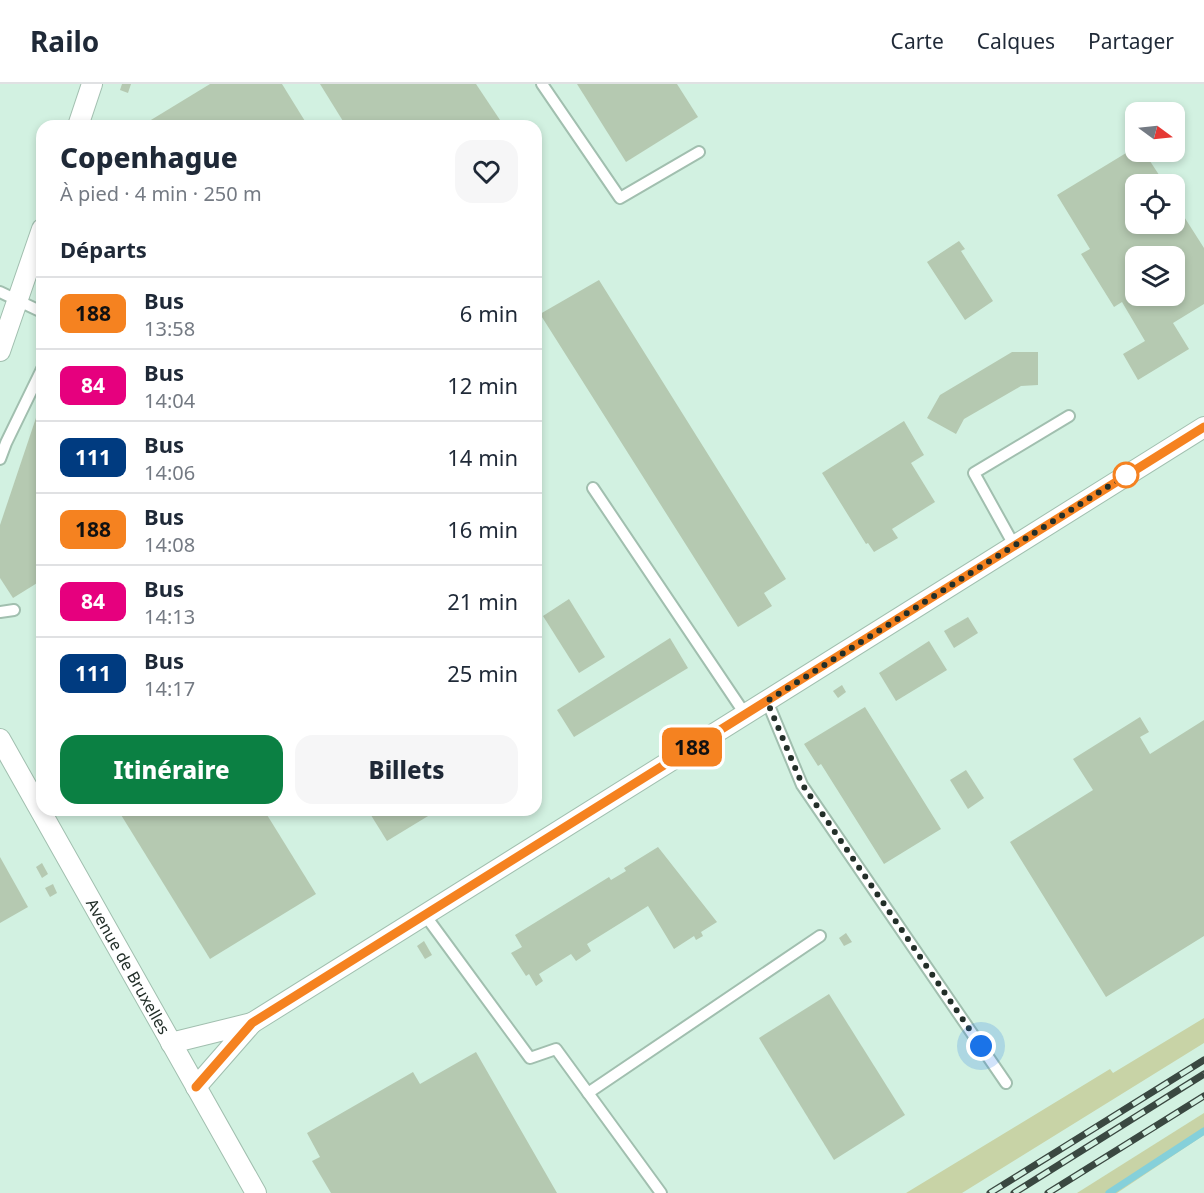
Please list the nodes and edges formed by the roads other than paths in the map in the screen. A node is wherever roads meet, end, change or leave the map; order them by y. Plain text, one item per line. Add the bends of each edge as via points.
1 (92, 84) edge
2 (542, 84) edge
3 (80, 120) edge
4 (699, 152) dead end
5 (36, 241) edge
6 (9, 296) edge
7 (36, 309) edge
8 (0, 351) edge
9 (36, 381) edge
10 (1069, 416) dead end
11 (1204, 427) edge
12 (0, 459) edge
13 (593, 488) dead end
14 (1014, 545) junction
15 (14, 610) dead end
16 (0, 612) edge
17 (767, 701) junction
18 (746, 714) junction
19 (0, 739) edge
20 (36, 803) edge
21 (43, 816) edge
22 (425, 915) junction
23 (820, 936) dead end
24 (252, 1023) junction
25 (171, 1043) junction
26 (1006, 1083) dead end
27 (196, 1087) junction
28 (588, 1093) junction
29 (256, 1193) edge
30 (661, 1193) edge

1 - 3 street
2 - 4 lane via 620,198
5 - 6 street
6 - 7 lane
6 - 8 street
9 - 12 lane
10 - 14 lane via 974,473
11 - 14 street
13 - 18 lane
14 - 17 street
15 - 16 lane
17 - 18 street
17 - 26 lane via 802,784
18 - 22 street
19 - 20 street, Avenue de Bruxelles
21 - 25 street, Avenue de Bruxelles
22 - 24 street
22 - 28 lane via 530,1058 556,1049
23 - 28 lane
24 - 25 street
24 - 27 street
25 - 27 street, Avenue de Bruxelles
27 - 29 street, Avenue de Bruxelles
28 - 30 lane

